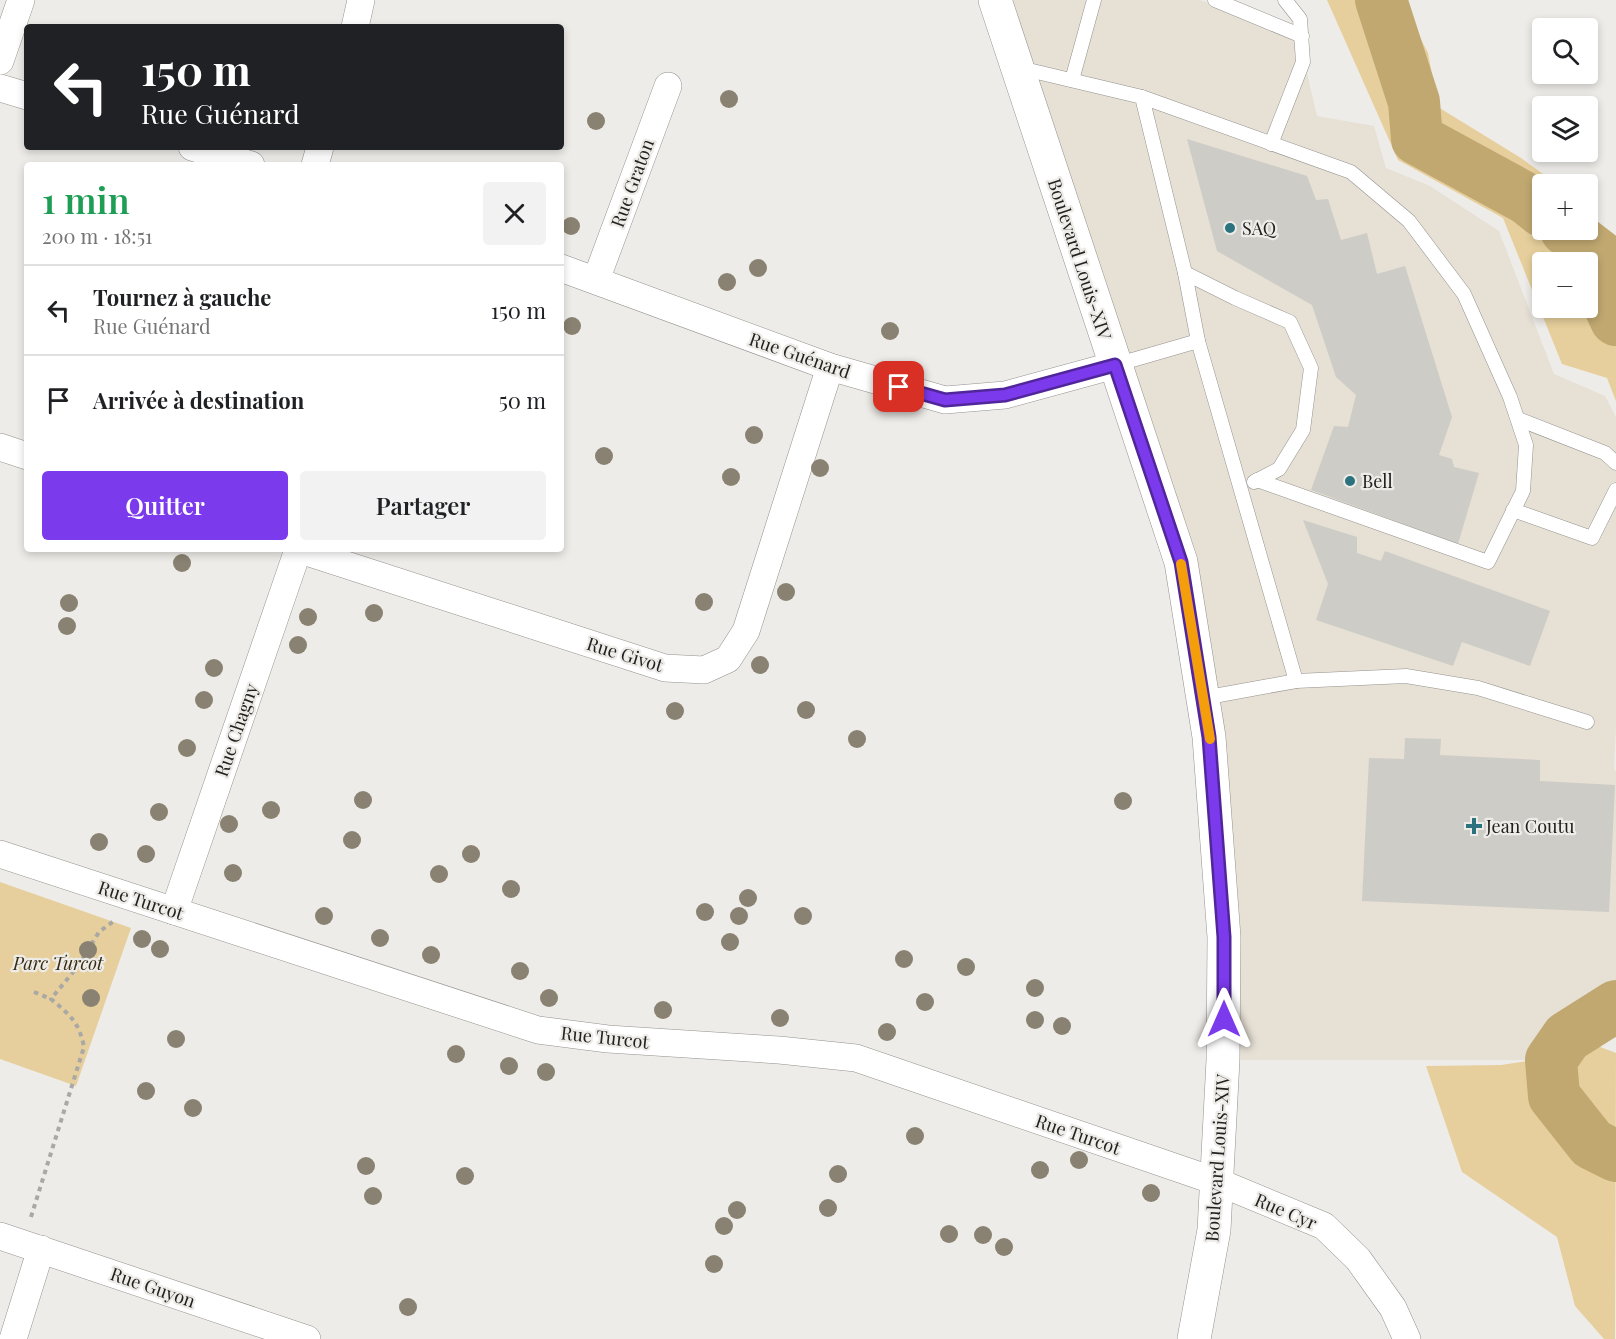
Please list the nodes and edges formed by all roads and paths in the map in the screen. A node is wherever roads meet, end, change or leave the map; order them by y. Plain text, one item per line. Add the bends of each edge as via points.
1 (21, 0) edge
2 (362, 0) edge
3 (995, 0) edge
4 (1094, 0) edge
5 (1215, 0) edge
6 (1285, 0) edge
7 (356, 24) edge
8 (1302, 36) junction
9 (0, 61) edge
10 (1017, 67) junction
11 (1072, 80) junction
12 (668, 86) dead end
13 (0, 88) edge
14 (24, 95) edge
15 (1142, 98) junction
16 (1271, 144) junction
17 (202, 150) edge
18 (241, 162) edge
19 (564, 269) edge
20 (1185, 273) junction
21 (596, 280) junction
22 (1198, 341) junction
23 (1115, 365) junction
24 (830, 367) junction
25 (1518, 419) junction
26 (0, 447) edge
27 (24, 455) edge
28 (1616, 463) edge
29 (1257, 480) junction
30 (1242, 489) junction
31 (1616, 490) edge
32 (1513, 510) junction
33 (296, 552) edge
34 (306, 552) edge
35 (1296, 681) junction
36 (1203, 698) junction
37 (1587, 722) dead end
38 (0, 854) edge
39 (147, 903) junction
40 (174, 911) junction
41 (34, 992) dead end
42 (51, 999) junction
43 (1218, 1182) junction
44 (21, 1243) edge
45 (13, 1339) edge
46 (307, 1339) edge
47 (1194, 1339) edge
48 (1407, 1339) edge

1 - 9 street
2 - 7 street
3 - 10 main road, Boulevard Louis-XIV
4 - 11 lane
5 - 8 lane
6 - 8 lane via 1300,20
8 - 16 lane via 1303,62
10 - 11 lane
10 - 23 main road, Boulevard Louis-XIV
11 - 15 lane
12 - 21 street, Rue Graton
13 - 14 street
15 - 16 lane
15 - 20 lane
16 - 25 lane via 1351,172 1409,221 1464,294
17 - 18 street
19 - 21 street, Rue Guénard
20 - 22 lane
20 - 29 lane via 1290,322 1311,368 1303,429 1279,469
21 - 24 street, Rue Guénard
22 - 23 lane
22 - 30 lane
23 - 24 street, Rue Guénard via 1005,395 945,400
23 - 36 main road, Boulevard Louis-XIV via 1181,562
24 - 34 street, Rue Givot via 746,631 728,659 704,670 665,668
25 - 28 lane via 1605,453
25 - 32 lane via 1526,445 1523,491
26 - 27 street
29 - 30 lane
29 - 32 lane via 1488,562
30 - 35 lane
31 - 32 lane via 1592,538
33 - 40 street, Rue Chagny
35 - 36 lane
35 - 37 lane via 1406,676 1478,688
36 - 43 main road, Boulevard Louis-XIV via 1224,937
38 - 39 street, Rue Turcot
39 - 40 street, Rue Turcot
39 - 42 path via 99,932
40 - 43 street, Rue Turcot via 538,1030 856,1058
41 - 42 path
42 - 44 path via 71,1016 81,1031 84,1047
43 - 47 main road, Boulevard Louis-XIV via 1214,1230
43 - 48 street, Rue Cyr via 1324,1226 1358,1258 1393,1308
44 - 45 street
44 - 46 street, Rue Guyon

